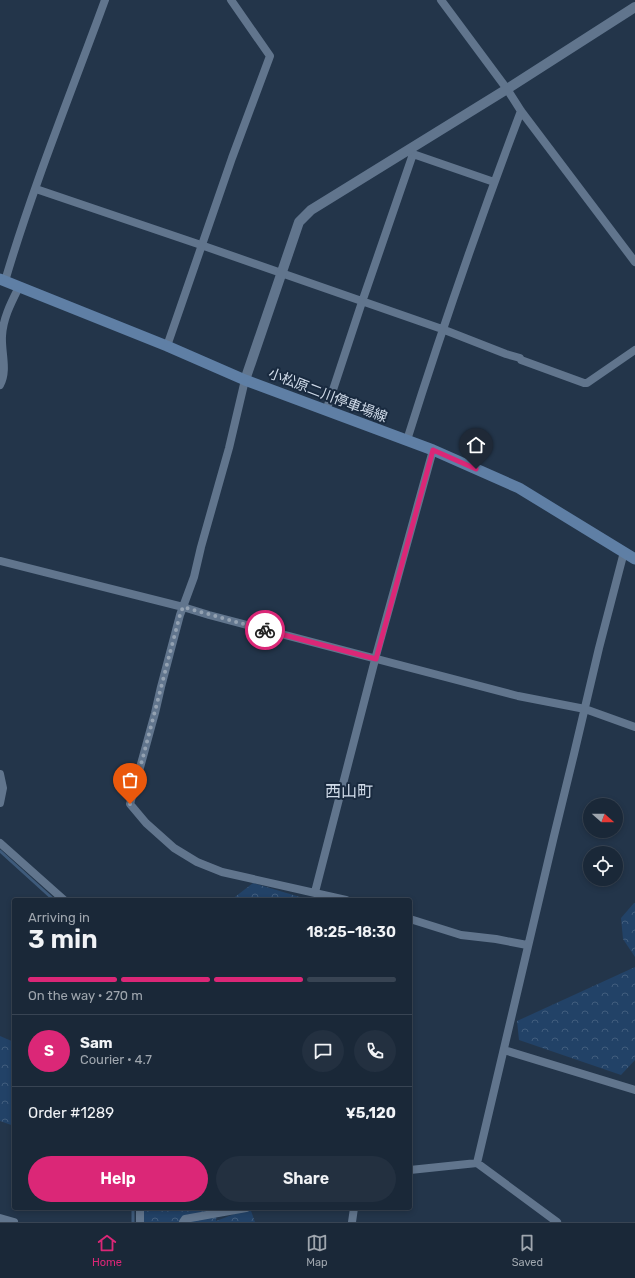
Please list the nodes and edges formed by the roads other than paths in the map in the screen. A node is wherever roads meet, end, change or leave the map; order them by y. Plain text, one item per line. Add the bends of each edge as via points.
1 (105, 0) edge
2 (231, 0) edge
3 (441, 0) edge
4 (635, 7) edge
5 (507, 89) junction
6 (521, 111) junction
7 (409, 153) junction
8 (494, 182) junction
9 (36, 190) junction
10 (201, 245) junction
11 (635, 262) edge
12 (281, 273) junction
13 (2, 280) edge
14 (19, 287) junction
15 (362, 302) junction
16 (442, 329) junction
17 (167, 346) junction
18 (635, 350) edge
19 (245, 380) junction
20 (0, 385) edge
21 (326, 411) junction
22 (406, 440) junction
23 (433, 450) junction
24 (624, 552) junction
25 (635, 558) edge
26 (0, 561) edge
27 (183, 607) junction
28 (376, 659) junction
29 (584, 709) junction
30 (635, 727) edge
31 (0, 774) edge
32 (0, 803) edge
33 (0, 843) edge
34 (315, 892) junction
35 (62, 898) edge
36 (338, 898) edge
37 (412, 920) edge
38 (528, 945) junction
39 (504, 1050) junction
40 (635, 1090) edge
41 (477, 1164) junction
42 (412, 1170) edge
43 (140, 1210) edge
44 (235, 1210) edge
45 (354, 1210) edge
46 (0, 1218) edge
47 (14, 1222) edge
48 (140, 1222) edge
49 (183, 1222) edge
50 (352, 1222) edge
51 (557, 1222) edge

1 - 9 street
2 - 10 street via 270,56
3 - 5 street
4 - 5 street
5 - 6 street
5 - 7 street
6 - 8 street
6 - 11 street
7 - 8 street
7 - 12 street via 311,210 299,222
7 - 15 street
8 - 16 street
9 - 10 street
9 - 13 street
10 - 12 street
10 - 17 street
12 - 15 street
12 - 19 street
13 - 14 main road, 小松原二川停車場線
14 - 17 main road, 小松原二川停車場線
14 - 20 street via 6,311 2,336 4,373
15 - 16 street
15 - 21 street
16 - 18 street via 584,383
16 - 22 street
17 - 19 main road, 小松原二川停車場線
19 - 21 main road, 小松原二川停車場線
19 - 27 street via 194,577
21 - 22 main road, 小松原二川停車場線
22 - 23 main road, 小松原二川停車場線
23 - 24 main road, 小松原二川停車場線 via 519,488
23 - 28 street
24 - 25 main road, 小松原二川停車場線
24 - 29 street
26 - 27 street
27 - 28 street
27 - 34 street via 130,804 146,823 174,848 197,862 222,872
28 - 29 street via 518,696
28 - 34 street
29 - 30 street
29 - 38 street
31 - 32 street via 3,788
33 - 35 street
34 - 36 street
37 - 38 street via 461,935
38 - 39 street
39 - 40 street
39 - 41 street
41 - 42 street
41 - 51 street
43 - 48 street
44 - 49 street via 184,1219
45 - 50 street
46 - 47 street

